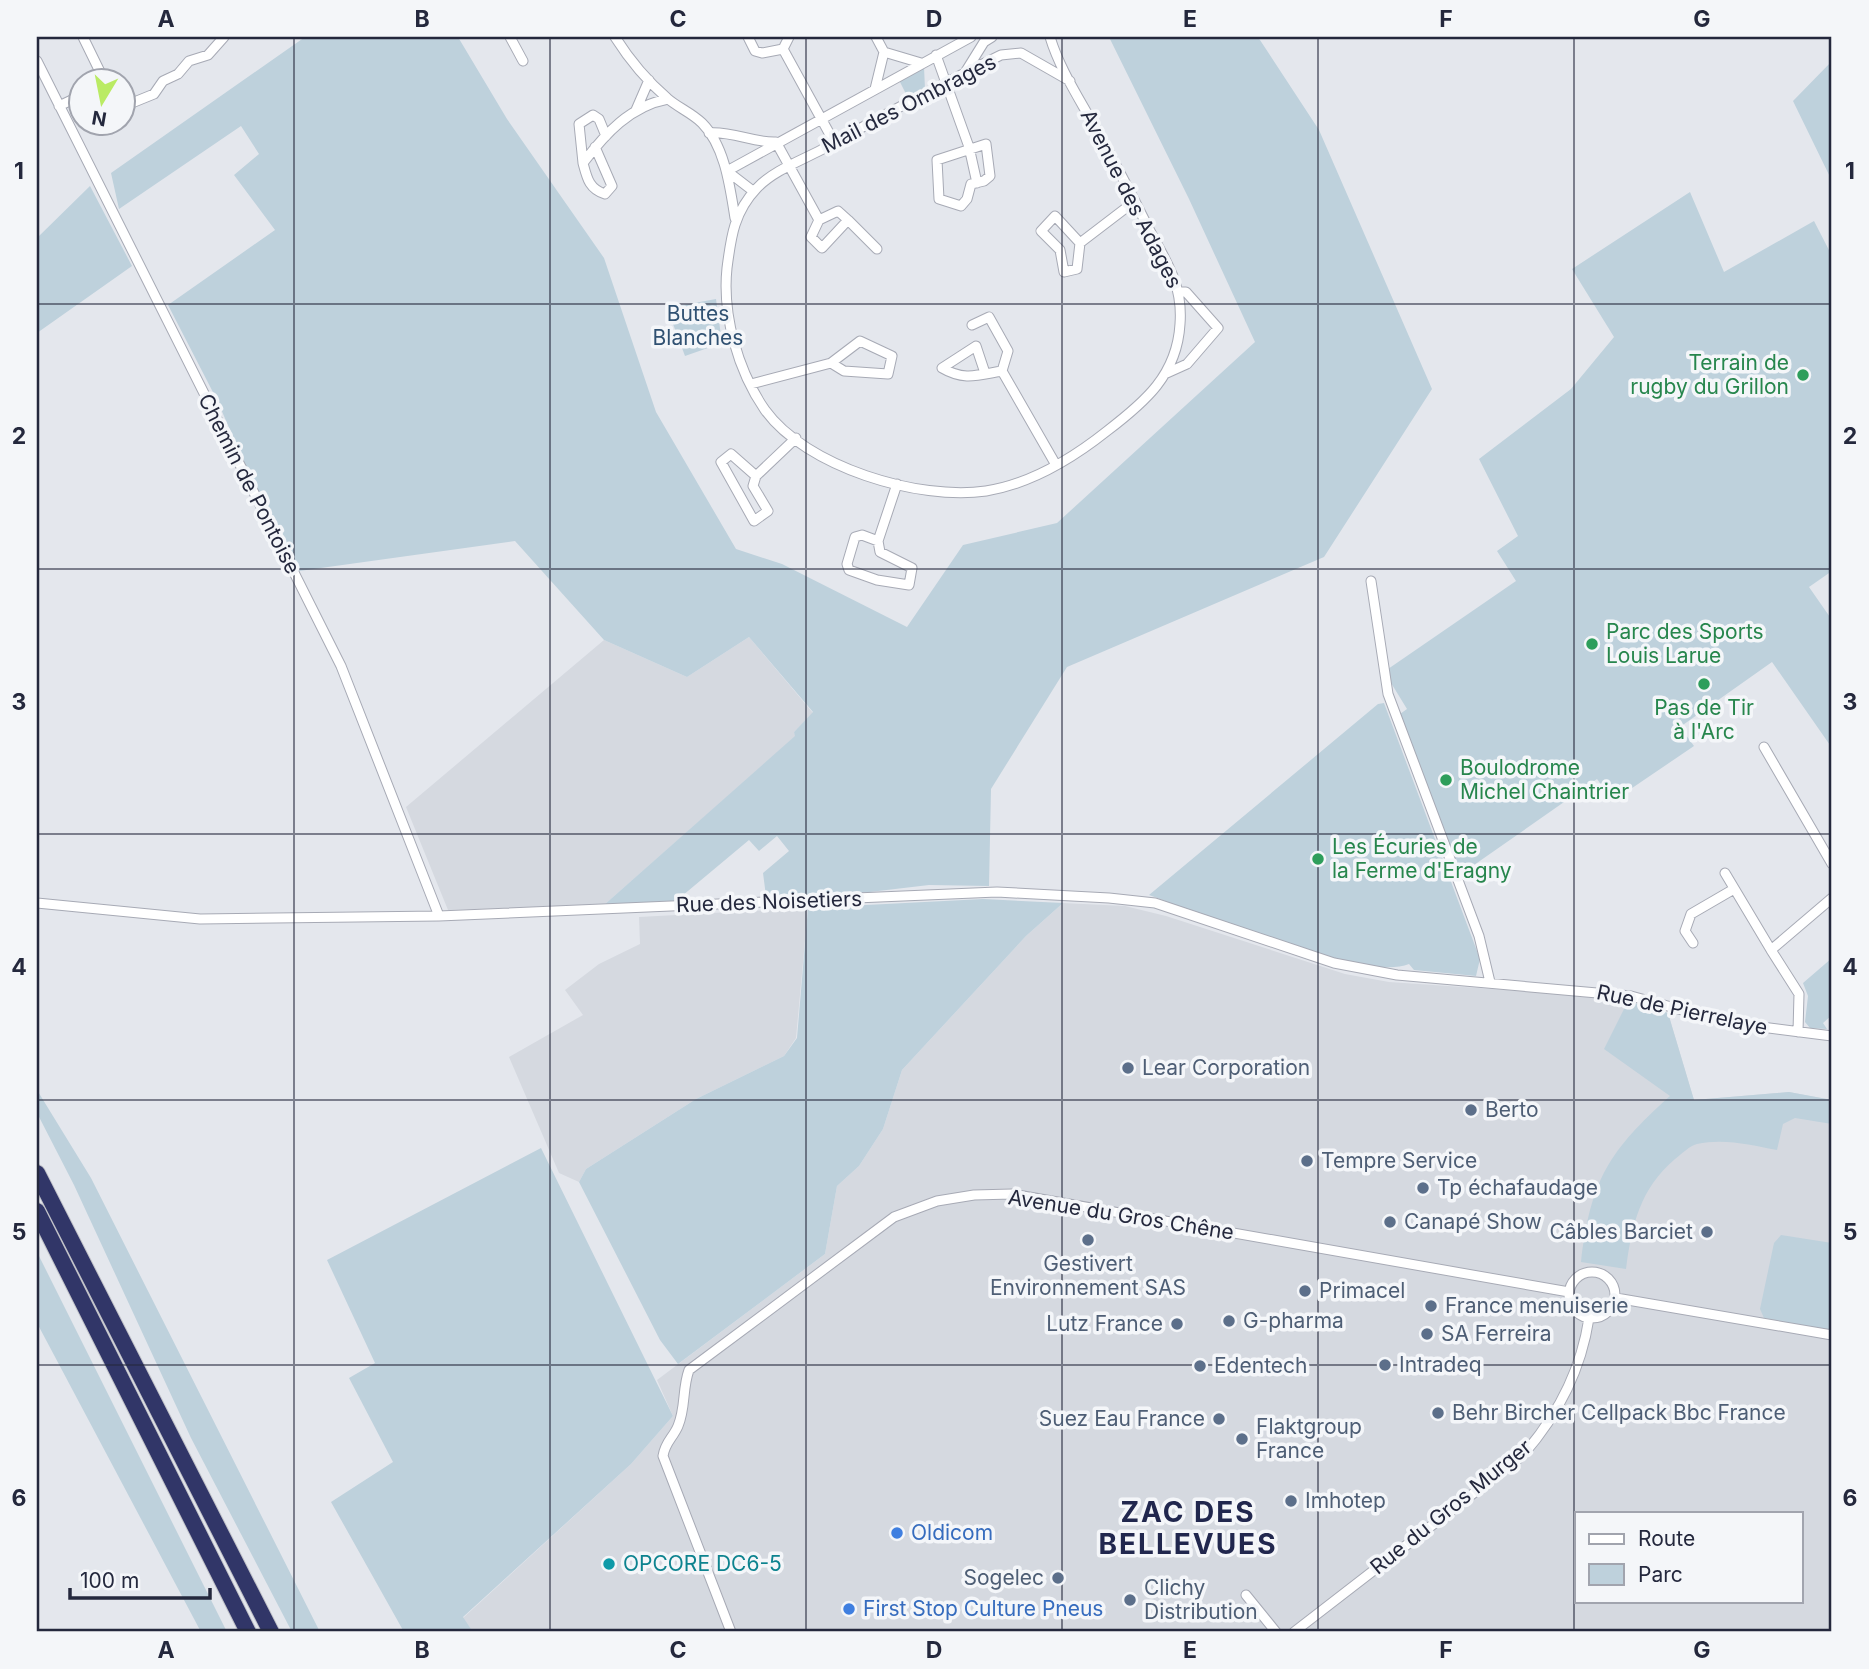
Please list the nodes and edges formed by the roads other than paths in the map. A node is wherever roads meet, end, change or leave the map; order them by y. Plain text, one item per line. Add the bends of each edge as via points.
1 (83, 37) edge
2 (510, 37) edge
3 (615, 37) edge
4 (748, 37) edge
5 (789, 37) edge
6 (876, 37) edge
7 (971, 37) edge
8 (992, 37) edge
9 (1050, 37) edge
10 (219, 38) edge
11 (783, 49) junction
12 (884, 52) junction
13 (936, 55) junction
14 (37, 61) edge
15 (523, 61) dead end
16 (921, 64) junction
17 (97, 66) edge
18 (965, 73) junction
19 (649, 80) junction
20 (1070, 81) junction
21 (947, 83) junction
22 (874, 89) junction
23 (668, 99) junction
24 (136, 101) edge
25 (66, 103) edge
26 (59, 106) junction
27 (636, 110) junction
28 (820, 117) junction
29 (709, 133) junction
30 (606, 136) junction
31 (776, 142) junction
32 (834, 142) junction
33 (595, 147) junction
34 (970, 147) junction
35 (583, 163) junction
36 (789, 166) junction
37 (727, 171) junction
38 (977, 183) junction
39 (753, 191) junction
40 (1135, 201) junction
41 (735, 218) junction
42 (819, 220) junction
43 (848, 220) junction
44 (1080, 243) junction
45 (877, 249) dead end
46 (1180, 292) junction
47 (972, 325) dead end
48 (831, 363) junction
49 (1002, 371) junction
50 (985, 373) junction
51 (1167, 373) junction
52 (751, 384) junction
53 (796, 438) junction
54 (1056, 465) junction
55 (756, 476) junction
56 (897, 484) junction
57 (878, 541) junction
58 (1371, 582) dead end
59 (1763, 747) dead end
60 (1832, 864) edge
61 (1725, 873) dead end
62 (1734, 888) junction
63 (1832, 898) edge
64 (37, 903) edge
65 (439, 916) junction
66 (1693, 943) dead end
67 (1772, 950) junction
68 (1490, 982) junction
69 (1798, 1032) junction
70 (1832, 1036) edge
71 (37, 1173) edge
72 (37, 1211) edge
73 (1569, 1292) junction
74 (1616, 1298) junction
75 (1589, 1318) junction
76 (1832, 1335) edge
77 (1245, 1595) dead end
78 (248, 1632) edge
79 (271, 1632) edge
80 (731, 1632) edge
81 (1276, 1632) edge
82 (1294, 1632) edge

1 - 17 street
2 - 15 street
3 - 19 street
4 - 11 street via 755,51
5 - 11 street
6 - 12 street
7 - 13 street, Mail des Ombrages
8 - 18 street via 984,41
9 - 20 street, Avenue des Adages
10 - 24 street via 208,55 189,61 154,93
11 - 28 street
12 - 16 street
12 - 22 street
13 - 16 street, Mail des Ombrages
13 - 21 street
14 - 26 street, Chemin de Pontoise
16 - 22 street, Mail des Ombrages
18 - 20 street, Mail des Ombrages via 1001,55 1021,53
18 - 21 street, Mail des Ombrages
19 - 23 street
19 - 27 street
20 - 40 street, Avenue des Adages
21 - 32 street, Mail des Ombrages
21 - 34 street
22 - 28 street, Mail des Ombrages
23 - 27 street
23 - 29 street via 702,122
25 - 26 street
26 - 65 street, Chemin de Pontoise via 341,666
27 - 30 street
28 - 31 street, Mail des Ombrages
28 - 32 street
29 - 31 street
29 - 37 street
30 - 33 street
30 - 35 street via 593,115 579,124
31 - 36 street
31 - 37 street, Mail des Ombrages
32 - 36 street, Mail des Ombrages
33 - 35 street
33 - 35 street via 612,186 605,194 587,181
34 - 38 street
34 - 38 street via 986,144 990,176
34 - 38 street via 937,160 939,200 961,206 971,184
36 - 39 street, Mail des Ombrages
36 - 42 street
37 - 39 street
37 - 41 street
39 - 41 street, Mail des Ombrages
40 - 44 street
40 - 46 street, Avenue des Adages
41 - 52 street, Avenue des Adages via 726,301
42 - 43 street via 838,211
42 - 43 street via 811,237 821,248
43 - 45 street
44 - 44 street via 1077,269 1064,272 1060,250 1041,231 1055,216
46 - 51 street, Avenue des Adages via 1180,325
46 - 51 street via 1186,292 1218,328 1188,364
47 - 49 street via 989,317 1008,351
48 - 48 street via 860,341 892,356 888,374 844,371
48 - 52 street
49 - 50 street
49 - 54 street
50 - 50 street via 959,377 942,368 976,346
51 - 54 street, Avenue des Adages via 1136,408
52 - 53 street, Avenue des Adages via 766,411
53 - 55 street
53 - 56 street, Avenue des Adages via 848,469
54 - 56 street, Avenue des Adages via 988,491 924,491
55 - 55 street via 731,454 721,462 754,521 768,511 753,486
56 - 57 street
57 - 57 street via 880,552 912,568 909,585 849,570 855,537
58 - 68 street via 1388,694 1479,936
59 - 60 street
61 - 62 street
62 - 66 street via 1692,914 1685,931
62 - 67 street
63 - 67 street
64 - 65 street, Rue des Noisetiers via 200,919
65 - 68 street, Rue des Noisetiers via 997,892 1109,898 1155,903 1334,963 1397,975
67 - 69 street via 1799,994
68 - 69 street, Rue de Pierrelaye via 1631,996 1730,1023
69 - 70 street, Rue de Pierrelaye
71 - 79 highway
72 - 78 highway
73 - 74 street via 1582,1275 1598,1273 1611,1282
73 - 75 street via 1574,1309
73 - 80 street, Avenue du Gros Chêne via 1012,1194 937,1200 894,1217 689,1370 682,1388 684,1407 663,1456
74 - 75 street via 1605,1315
74 - 76 street
75 - 82 street, Rue du Gros Murger via 1571,1383 1543,1432 1522,1455
77 - 81 street

